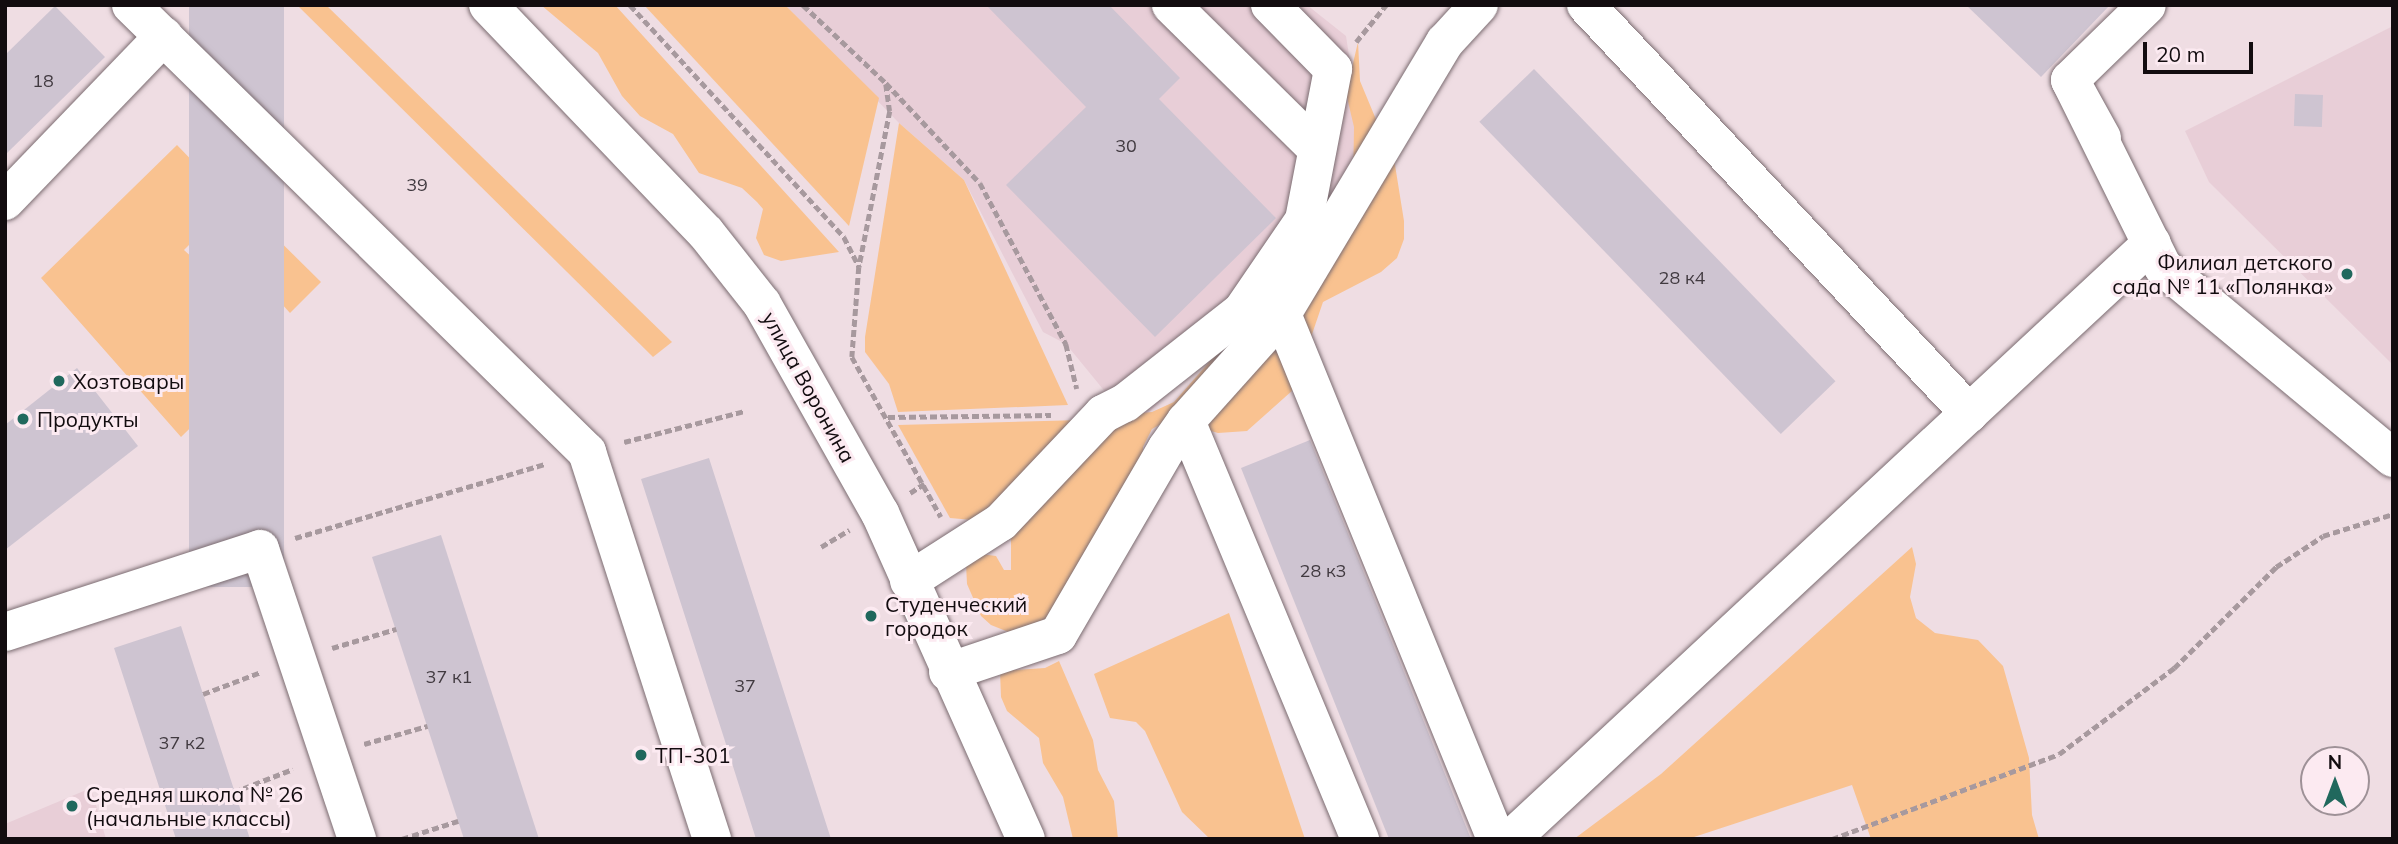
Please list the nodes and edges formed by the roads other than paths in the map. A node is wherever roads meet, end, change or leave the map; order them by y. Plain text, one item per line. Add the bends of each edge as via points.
1 (131, 5) edge
2 (488, 5) edge
3 (1171, 5) edge
4 (1270, 5) edge
5 (1479, 5) edge
6 (1586, 5) edge
7 (2147, 5) edge
8 (164, 36) junction
9 (1317, 149) junction
10 (5, 201) edge
11 (2152, 243) junction
12 (1282, 313) junction
13 (1969, 413) junction
14 (1186, 421) junction
15 (2393, 457) edge
16 (909, 581) junction
17 (7, 629) edge
18 (948, 672) junction
19 (358, 839) edge
20 (712, 839) edge
21 (1026, 839) edge
22 (1360, 839) edge
23 (1496, 839) edge
24 (1511, 839) edge

1 - 8 street
2 - 16 street, улица Воронина via 706,233 762,304 880,513
3 - 9 street
4 - 9 street via 1333,69
5 - 12 street via 1444,42
6 - 13 street
7 - 11 street via 2070,80
8 - 10 street
8 - 20 street via 587,452
9 - 16 street via 1304,219 1242,311 1125,403 1103,414 1000,522
11 - 13 street
11 - 15 street via 2163,267
12 - 14 street
12 - 23 street
13 - 24 street
14 - 18 street via 1058,635
14 - 22 street
16 - 18 street, улица Воронина
17 - 19 street via 260,548
18 - 21 street, улица Воронина

